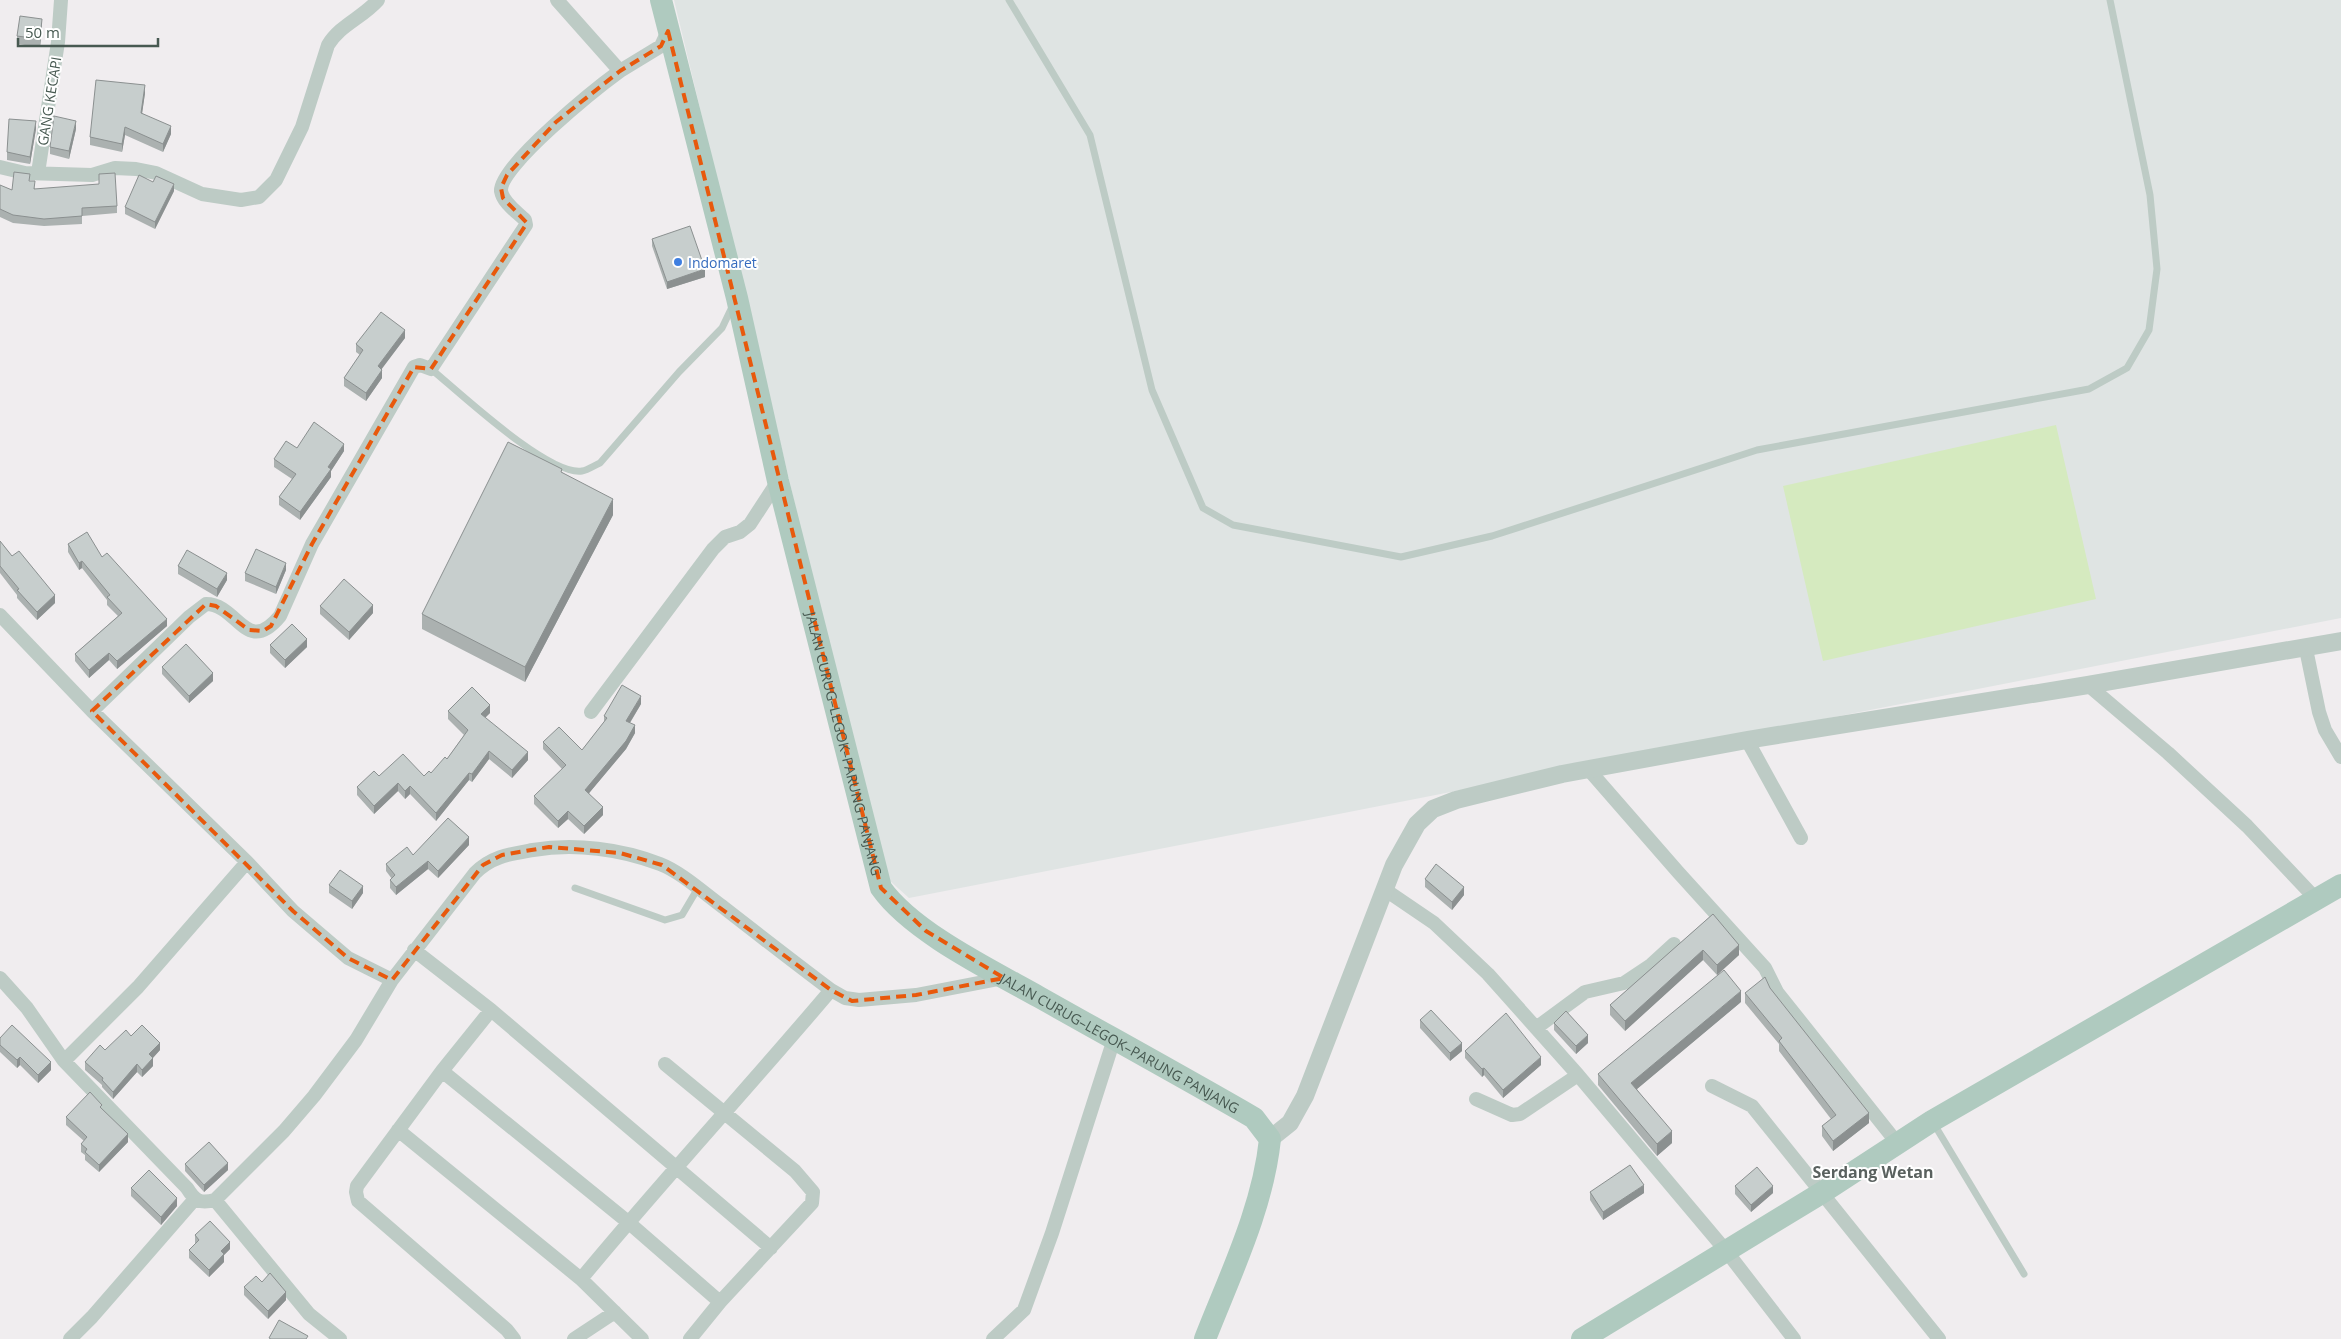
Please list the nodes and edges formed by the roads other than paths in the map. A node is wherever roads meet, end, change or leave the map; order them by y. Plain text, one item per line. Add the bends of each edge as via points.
1 (61, 0) edge
2 (378, 0) edge
3 (557, 0) edge
4 (661, 0) edge
5 (1009, 0) edge
6 (2110, 0) edge
7 (668, 32) junction
8 (620, 71) junction
9 (0, 167) edge
10 (38, 172) junction
11 (737, 298) junction
12 (431, 369) junction
13 (778, 481) junction
14 (0, 615) edge
15 (2341, 641) edge
16 (2306, 648) junction
17 (2088, 685) junction
18 (92, 711) junction
19 (591, 712) dead end
20 (1747, 740) junction
21 (2341, 757) edge
22 (1590, 770) junction
23 (1801, 838) dead end
24 (247, 862) junction
25 (2341, 885) edge
26 (575, 888) dead end
27 (698, 888) junction
28 (1384, 889) junction
29 (2316, 899) junction
30 (1674, 944) dead end
31 (414, 950) junction
32 (0, 978) edge
33 (1004, 978) junction
34 (392, 980) junction
35 (832, 990) junction
36 (491, 1010) junction
37 (1536, 1028) junction
38 (1114, 1039) junction
39 (64, 1061) junction
40 (665, 1064) dead end
41 (442, 1071) junction
42 (1578, 1075) junction
43 (1712, 1086) dead end
44 (1476, 1099) dead end
45 (725, 1112) junction
46 (1932, 1121) junction
47 (398, 1130) junction
48 (1270, 1139) junction
49 (1898, 1144) junction
50 (677, 1169) junction
51 (1823, 1192) junction
52 (194, 1200) junction
53 (215, 1200) junction
54 (628, 1222) junction
55 (771, 1248) junction
56 (1727, 1252) junction
57 (2024, 1274) dead end
58 (581, 1279) junction
59 (720, 1302) junction
60 (615, 1312) junction
61 (70, 1339) edge
62 (340, 1339) edge
63 (514, 1339) edge
64 (574, 1339) edge
65 (642, 1339) edge
66 (690, 1339) edge
67 (993, 1339) edge
68 (1205, 1339) edge
69 (1582, 1339) edge
70 (1794, 1339) edge
71 (1940, 1339) edge

1 - 10 street, GANG KECAPI via 58,42
2 - 10 street via 341,28 328,45 302,128 276,180 260,197 241,200 202,194 156,173 136,169 115,168 92,175
3 - 8 street
4 - 7 main road, JALAN CURUG–LEGOK–PARUNG PANJANG
5 - 6 lane via 1090,135 1152,390 1203,508 1233,525 1401,557 1492,536 1757,450 2090,389 2127,368 2148,330 2157,269 2150,195
7 - 8 street via 661,46
7 - 11 main road, JALAN CURUG–LEGOK–PARUNG PANJANG
8 - 12 street via 556,122 507,175 501,188 503,198 526,225
9 - 10 street via 25,173
11 - 12 lane via 722,328 600,463 582,471 544,460
11 - 13 main road, JALAN CURUG–LEGOK–PARUNG PANJANG
12 - 18 street via 420,365 414,367 312,544 280,616 272,626 263,631 249,630 216,606 206,604 198,608
13 - 19 street via 750,524 725,537 707,555
13 - 33 main road, JALAN CURUG–LEGOK–PARUNG PANJANG via 881,888 916,924
14 - 18 street
15 - 16 street
16 - 17 street
16 - 21 street via 2319,712 2325,730
17 - 20 street
17 - 29 street via 2168,752 2247,826
18 - 24 street
20 - 22 street
20 - 23 street
22 - 28 street via 1433,808 1405,842
22 - 49 street via 1765,968 1777,992
24 - 34 street via 293,911 348,958
24 - 39 street via 138,987
25 - 29 main road
26 - 27 lane via 665,920 682,915
27 - 31 street via 662,865 620,852 549,848 502,855 475,873
27 - 35 street
28 - 37 street via 1434,923 1488,974
28 - 48 street via 1305,1096 1290,1123
29 - 46 main road
30 - 37 street via 1624,983 1585,992
31 - 34 street
31 - 36 street
32 - 39 street via 27,1008
33 - 35 street via 916,995 859,1000 845,998
33 - 38 main road, JALAN CURUG–LEGOK–PARUNG PANJANG
34 - 53 street via 356,1040 314,1096
35 - 45 street
36 - 41 street
36 - 50 street
37 - 42 street
38 - 48 main road, JALAN CURUG–LEGOK–PARUNG PANJANG via 1254,1118
38 - 67 street via 1024,1310
39 - 52 street via 187,1188
40 - 45 street
41 - 47 street
41 - 54 street
42 - 44 street via 1520,1114 1512,1115
42 - 56 street
43 - 51 street via 1752,1106
45 - 50 street
45 - 55 street via 795,1172 813,1192 812,1203
46 - 49 main road
46 - 57 lane
47 - 58 street
47 - 63 street via 357,1186 358,1202
48 - 68 main road via 1249,1225
49 - 51 main road
50 - 54 street
50 - 55 street
51 - 56 main road
51 - 71 street
52 - 53 street via 204,1204
52 - 61 street
53 - 62 street via 309,1314
54 - 58 street
54 - 59 street
55 - 59 street
56 - 69 main road
56 - 70 street
58 - 60 street
59 - 66 street
60 - 64 street
60 - 65 street

